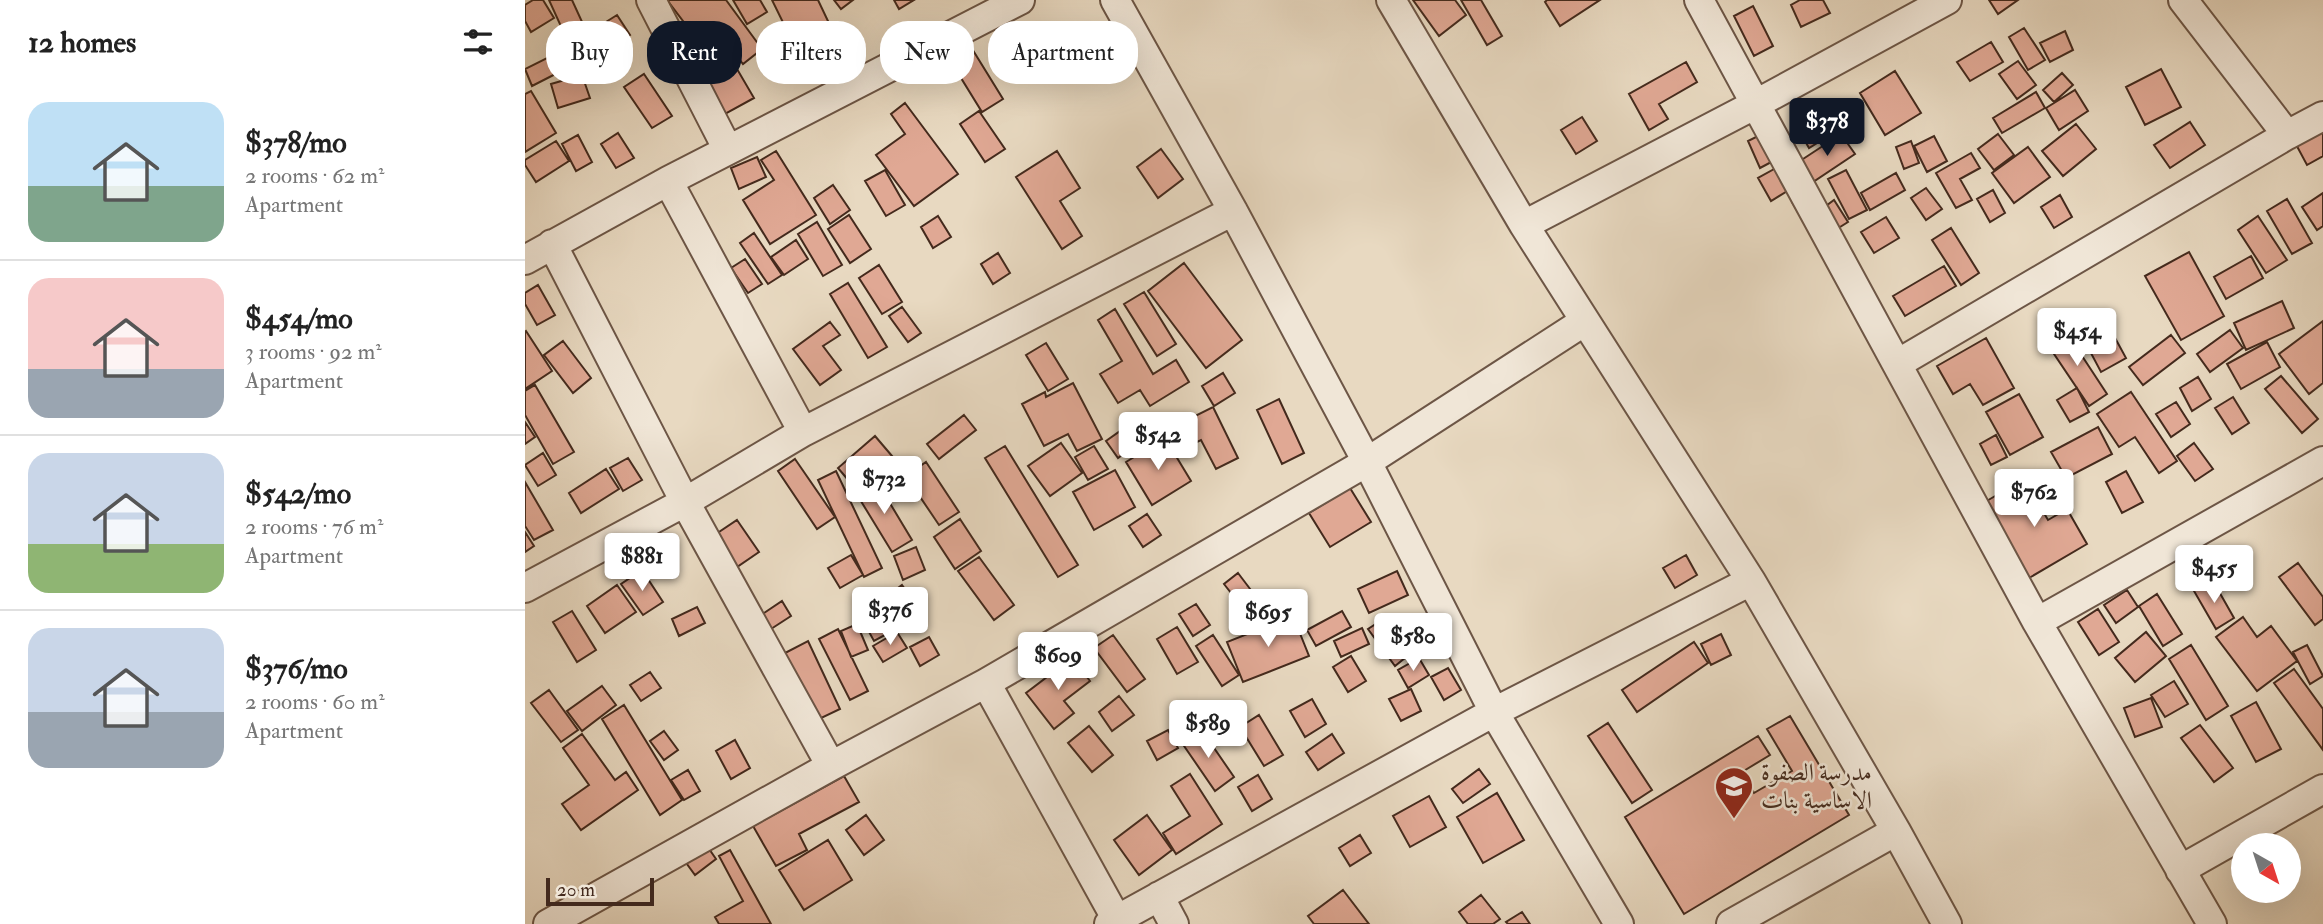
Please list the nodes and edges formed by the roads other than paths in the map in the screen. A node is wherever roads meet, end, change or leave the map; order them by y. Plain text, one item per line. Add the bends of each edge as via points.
1 (651, 0) edge
2 (1020, 0) edge
3 (1115, 0) edge
4 (1391, 0) edge
5 (1699, 0) edge
6 (1947, 0) edge
7 (2183, 0) edge
8 (1756, 104) junction
9 (2323, 116) edge
10 (2287, 135) junction
11 (728, 149) junction
12 (668, 181) junction
13 (1233, 211) junction
14 (1524, 225) junction
15 (552, 244) junction
16 (525, 260) edge
17 (1585, 321) junction
18 (1897, 364) junction
19 (803, 432) junction
20 (1367, 461) junction
21 (2323, 461) edge
22 (685, 502) junction
23 (1751, 581) junction
24 (525, 588) edge
25 (2037, 622) junction
26 (986, 683) junction
27 (1494, 712) junction
28 (831, 766) junction
29 (2323, 789) edge
30 (1896, 831) junction
31 (2180, 870) junction
32 (1159, 896) junction
33 (1113, 922) edge
34 (548, 924) edge
35 (1174, 924) edge
36 (1619, 924) edge
37 (1731, 924) edge
38 (1947, 924) edge
39 (2212, 924) edge

1 - 11 street
2 - 11 street
3 - 13 street
4 - 14 street
5 - 8 street
6 - 8 street
7 - 10 street
8 - 14 street
8 - 18 street
9 - 10 street
10 - 18 street
11 - 12 street
12 - 15 street
12 - 19 street
13 - 19 street
13 - 20 street
14 - 17 street
15 - 16 street
15 - 22 street
17 - 20 street
17 - 23 street
18 - 25 street
19 - 22 street
20 - 26 street
20 - 27 street
21 - 25 street
22 - 24 street
22 - 28 street
23 - 27 street
23 - 30 street
25 - 31 street
26 - 28 street
26 - 33 street
27 - 32 street
27 - 36 street
28 - 34 street
29 - 31 street
30 - 37 street
30 - 38 street
31 - 39 street
32 - 33 street
32 - 35 street

